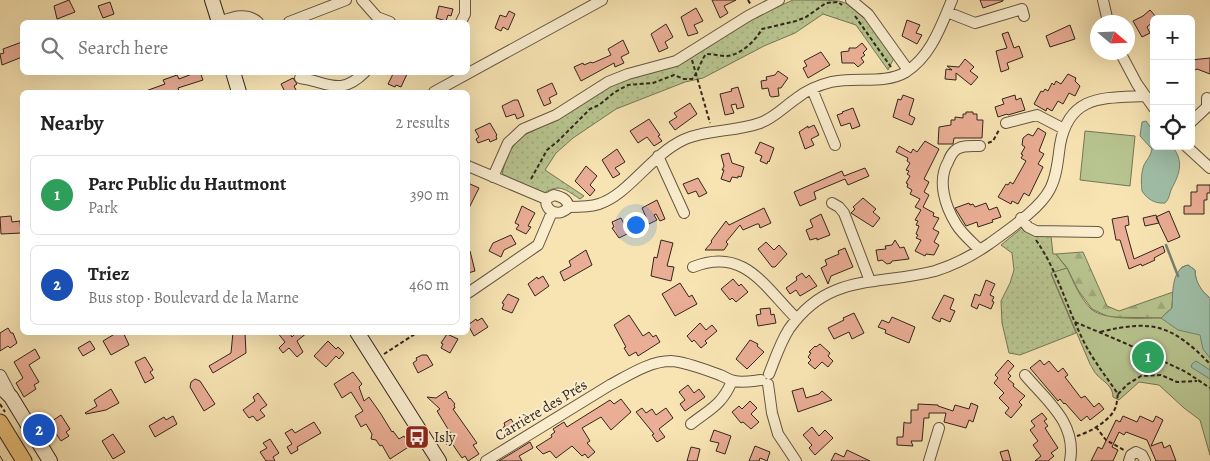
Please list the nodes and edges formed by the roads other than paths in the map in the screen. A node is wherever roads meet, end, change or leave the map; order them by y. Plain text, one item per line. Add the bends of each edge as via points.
1 (212, 0) edge
2 (346, 0) edge
3 (362, 0) edge
4 (465, 0) edge
5 (602, 0) edge
6 (779, 0) edge
7 (952, 0) edge
8 (1103, 0) edge
9 (848, 5) edge
10 (1022, 9) dead end
11 (947, 12) junction
12 (1106, 15) edge
13 (218, 20) edge
14 (227, 20) edge
15 (255, 20) edge
16 (295, 20) edge
17 (381, 20) edge
18 (462, 20) edge
19 (1125, 60) edge
20 (908, 70) junction
21 (470, 72) edge
22 (234, 75) edge
23 (362, 75) edge
24 (465, 75) edge
25 (305, 77) edge
26 (812, 89) junction
27 (238, 90) edge
28 (438, 90) edge
29 (1145, 96) junction
30 (1207, 98) dead end
31 (1152, 105) edge
32 (1195, 118) edge
33 (1006, 123) road end
34 (1064, 129) junction
35 (835, 144) dead end
36 (980, 146) road end
37 (1190, 150) edge
38 (658, 156) junction
39 (470, 167) edge
40 (1210, 168) edge
41 (493, 176) junction
42 (546, 199) junction
43 (832, 203) dead end
44 (569, 207) junction
45 (552, 212) junction
46 (684, 212) dead end
47 (1021, 218) junction
48 (1098, 232) dead end
49 (980, 250) junction
50 (693, 267) dead end
51 (870, 281) junction
52 (470, 293) edge
53 (797, 320) junction
54 (359, 335) edge
55 (1024, 375) dead end
56 (0, 376) edge
57 (766, 379) junction
58 (732, 381) junction
59 (0, 386) edge
60 (11, 397) junction
61 (0, 422) edge
62 (691, 424) dead end
63 (939, 428) dead end
64 (0, 438) edge
65 (1130, 458) edge
66 (791, 459) edge
67 (14, 461) edge
68 (24, 461) edge
69 (50, 461) edge
70 (439, 461) edge
71 (486, 461) edge
72 (929, 461) edge
73 (1070, 461) edge
74 (1145, 461) edge

1 - 13 main road
2 - 16 street
3 - 17 street
4 - 18 street
5 - 21 street
6 - 41 street via 669,64 608,82 556,115 523,129 508,143
7 - 11 street
8 - 12 street
9 - 20 street via 868,14
10 - 11 street via 976,23
11 - 20 street via 934,42
14 - 15 street via 244,16
19 - 29 street
20 - 26 street via 896,76 838,80
22 - 27 main road
23 - 25 street via 341,86
24 - 28 street
26 - 35 street
26 - 38 street via 761,123 712,131 684,140
29 - 31 street
29 - 34 street via 1092,100 1076,111
30 - 32 street via 1207,107
33 - 34 street via 1037,115
34 - 47 street via 1051,187 1041,202
36 - 49 street via 954,151 942,178 954,220
37 - 40 street
38 - 44 street via 609,200 591,206
38 - 46 street
39 - 41 street
41 - 42 street
42 - 44 street via 560,196
42 - 45 street
43 - 51 street via 844,213
44 - 45 street via 562,213
45 - 52 street via 538,244
47 - 48 street via 1028,227 1040,232
47 - 49 street
49 - 51 street via 937,270
50 - 53 street via 722,261 740,266 763,282
51 - 53 street via 828,293
53 - 57 street via 784,338
54 - 70 main road
55 - 73 street via 1064,421 1071,438
56 - 60 street
57 - 58 street
57 - 66 street via 776,427
58 - 62 street via 722,401
58 - 71 street, Carrière des Prés via 671,361 644,368 610,385
59 - 60 main road
60 - 69 main road
61 - 68 main road
63 - 72 street
64 - 67 main road
65 - 74 street via 1134,452 1141,453

